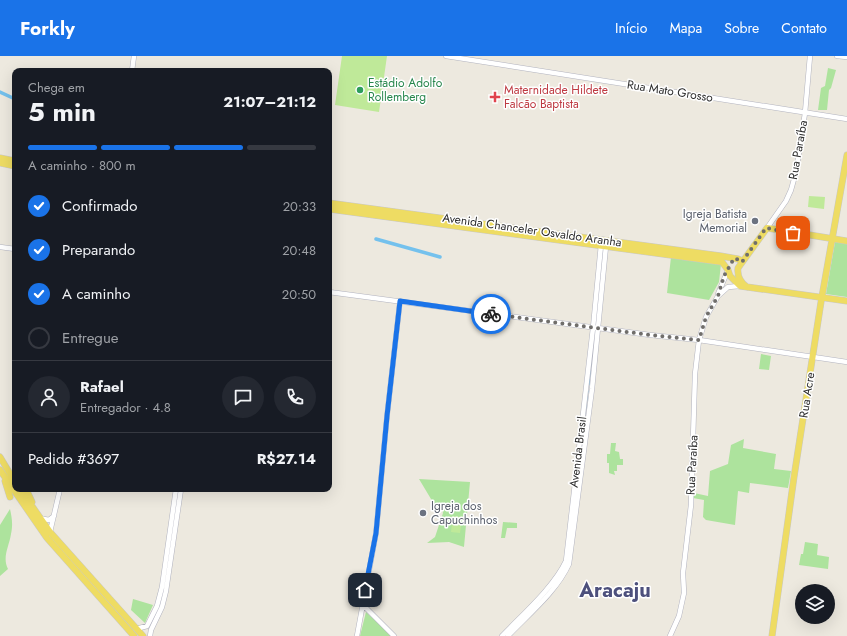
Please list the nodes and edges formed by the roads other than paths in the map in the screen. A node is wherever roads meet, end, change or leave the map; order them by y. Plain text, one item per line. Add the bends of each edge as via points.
1 (134, 56) edge
2 (446, 56) edge
3 (810, 56) edge
4 (837, 56) edge
5 (847, 57) edge
6 (132, 68) edge
7 (805, 113) junction
8 (847, 119) edge
9 (847, 155) edge
10 (0, 158) edge
11 (12, 160) edge
12 (0, 163) edge
13 (12, 165) edge
14 (332, 202) edge
15 (332, 209) edge
16 (766, 228) junction
17 (832, 239) junction
18 (847, 240) edge
19 (604, 245) junction
20 (0, 247) edge
21 (12, 249) edge
22 (735, 258) junction
23 (742, 262) junction
24 (728, 270) junction
25 (740, 286) junction
26 (748, 287) junction
27 (332, 292) edge
28 (718, 296) junction
29 (822, 297) junction
30 (400, 301) junction
31 (847, 301) edge
32 (596, 328) junction
33 (699, 340) junction
34 (812, 357) junction
35 (847, 362) edge
36 (0, 457) edge
37 (6, 473) edge
38 (12, 482) edge
39 (18, 492) edge
40 (22, 492) edge
41 (27, 492) edge
42 (59, 492) edge
43 (176, 492) edge
44 (181, 492) edge
45 (10, 497) dead end
46 (55, 514) junction
47 (39, 518) junction
48 (170, 528) junction
49 (176, 528) junction
50 (50, 532) junction
51 (363, 605) junction
52 (136, 629) junction
53 (134, 636) edge
54 (143, 636) edge
55 (150, 636) edge
56 (357, 636) edge
57 (394, 636) edge
58 (502, 636) edge
59 (508, 636) edge
60 (670, 636) edge
61 (772, 636) edge

1 - 6 street
2 - 7 street, Rua Mato Grosso
3 - 7 street, Rua Paraíba
4 - 5 street
7 - 8 street, Rua Mato Grosso
7 - 16 street, Rua Paraíba via 791,190
9 - 17 main road, Rua Acre
10 - 11 main road
12 - 13 main road
14 - 22 main road, Avenida Chanceler Osvaldo Aranha
15 - 19 main road, Avenida Chanceler Osvaldo Aranha
16 - 17 main road
16 - 23 main road, Rua Paraíba
17 - 18 main road
17 - 29 main road, Rua Acre
19 - 24 main road, Avenida Chanceler Osvaldo Aranha via 722,262
19 - 32 street, Avenida Brasil
20 - 21 street
22 - 23 main road
22 - 24 main road
23 - 26 main road via 738,268 738,276
24 - 25 main road
24 - 28 street, Rua Paraíba
25 - 26 main road
25 - 28 street via 728,286
26 - 29 main road
27 - 30 street
28 - 33 street, Rua Paraíba via 706,317
29 - 31 main road
29 - 34 main road, Rua Acre
30 - 32 street
30 - 51 street via 376,533
32 - 33 street
32 - 58 street, Avenida Brasil via 566,561 550,585
32 - 59 street, Avenida Brasil via 592,389 569,564 554,588
33 - 34 street
33 - 60 street, Rua Paraíba via 695,374 691,505 683,573 684,593 679,616
34 - 35 street
34 - 61 main road, Rua Acre
36 - 37 main road
37 - 38 main road
37 - 45 main road
39 - 53 main road via 48,538
40 - 47 main road
41 - 47 main road
42 - 46 street
43 - 48 street
44 - 49 street
46 - 47 street via 49,520
46 - 50 street
47 - 50 main road
48 - 49 street
48 - 52 street via 157,606 147,626
49 - 55 street via 165,595
50 - 52 main road
51 - 56 street
51 - 57 street
52 - 54 main road

